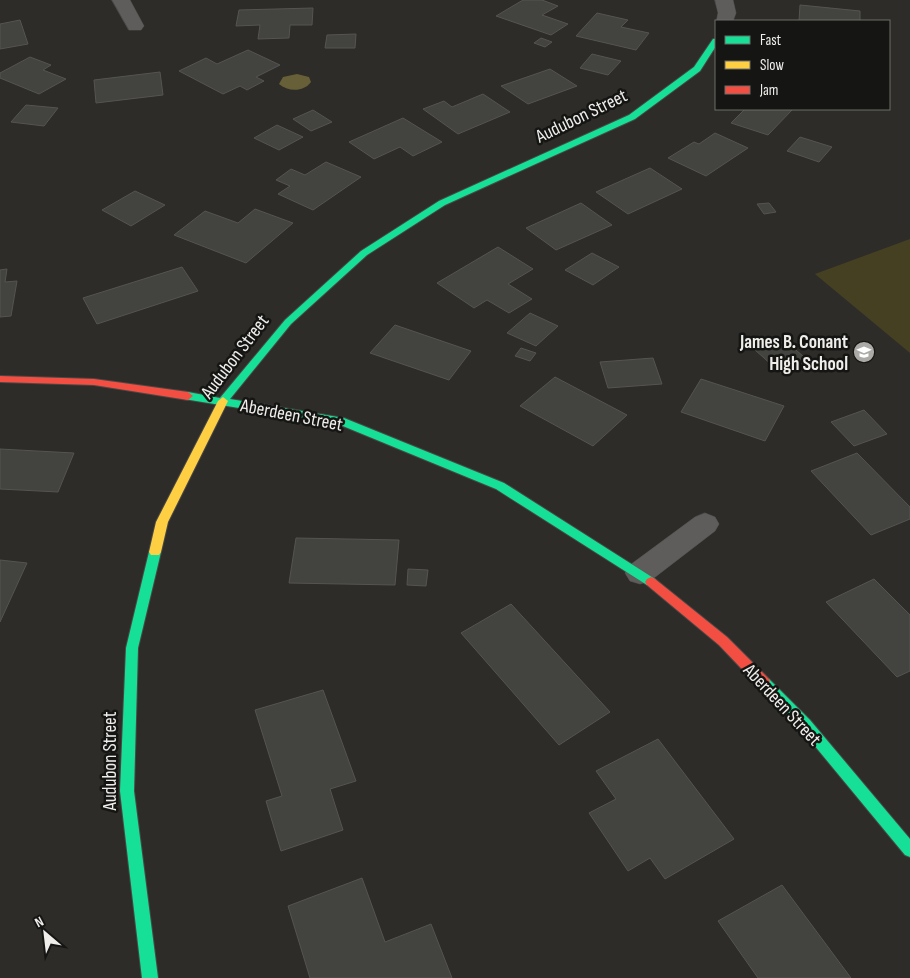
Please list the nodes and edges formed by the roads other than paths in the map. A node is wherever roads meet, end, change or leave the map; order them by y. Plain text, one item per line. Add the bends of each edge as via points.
1 (121, 0) edge
2 (724, 0) edge
3 (724, 20) edge
4 (135, 26) dead end
5 (715, 42) edge
6 (0, 380) edge
7 (223, 401) junction
8 (705, 524) dead end
9 (640, 573) junction
10 (910, 850) edge
11 (150, 978) edge

1 - 4 street
2 - 3 street
5 - 7 street, Audubon Street via 697,69 632,116 442,203 364,253 288,322
6 - 7 street, Aberdeen Street via 94,382
7 - 9 street, Aberdeen Street via 340,421 500,486
7 - 11 street, Audubon Street via 162,522 132,648 127,791
8 - 9 street
9 - 10 street, Aberdeen Street via 723,641 805,724

